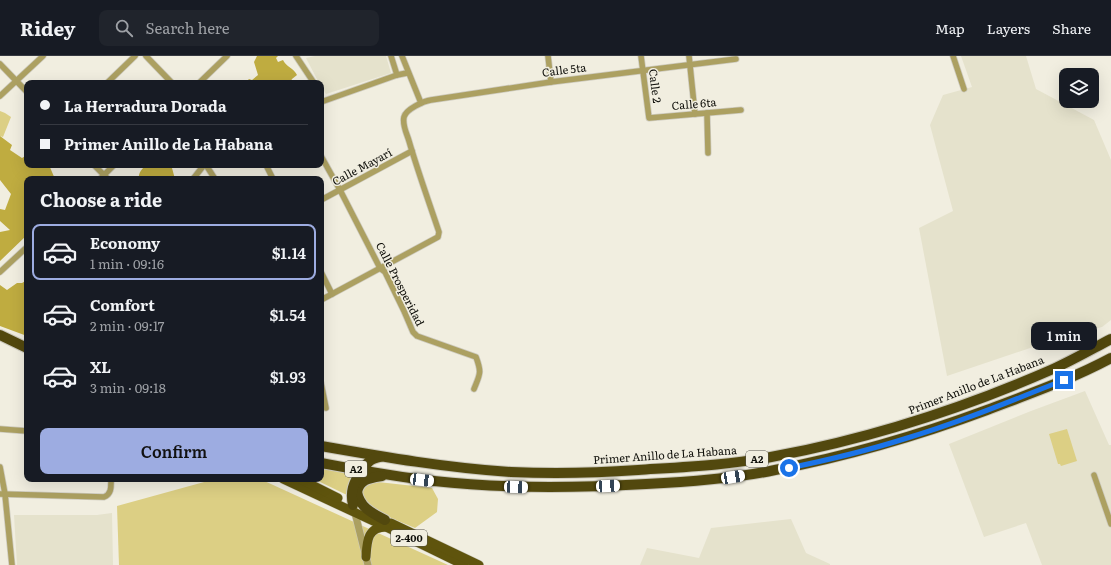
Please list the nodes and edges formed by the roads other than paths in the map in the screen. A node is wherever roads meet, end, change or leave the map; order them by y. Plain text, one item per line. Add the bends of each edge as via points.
1 (43, 56) edge
2 (135, 56) edge
3 (146, 56) edge
4 (227, 56) edge
5 (296, 56) edge
6 (391, 56) edge
7 (402, 56) edge
8 (548, 56) edge
9 (641, 56) edge
10 (689, 56) edge
11 (953, 56) edge
12 (736, 59) dead end
13 (0, 64) edge
14 (690, 65) junction
15 (643, 71) junction
16 (407, 73) junction
17 (397, 75) junction
18 (110, 80) edge
19 (169, 80) edge
20 (202, 80) edge
21 (312, 80) edge
22 (17, 81) junction
23 (551, 82) junction
24 (24, 89) edge
25 (964, 90) dead end
26 (0, 96) edge
27 (324, 101) edge
28 (421, 103) junction
29 (741, 110) dead end
30 (707, 113) junction
31 (695, 114) junction
32 (649, 118) joint
33 (412, 151) junction
34 (708, 153) dead end
35 (324, 161) edge
36 (96, 168) edge
37 (112, 168) edge
38 (202, 168) edge
39 (102, 176) edge
40 (106, 176) edge
41 (196, 176) edge
42 (340, 190) junction
43 (324, 198) edge
44 (24, 250) edge
45 (380, 268) junction
46 (0, 272) edge
47 (324, 278) edge
48 (332, 294) junction
49 (324, 298) edge
50 (0, 335) edge
51 (1111, 338) edge
52 (0, 342) edge
53 (24, 346) edge
54 (24, 353) edge
55 (1111, 358) edge
56 (474, 389) dead end
57 (324, 398) edge
58 (326, 408) dead end
59 (0, 429) edge
60 (24, 431) edge
61 (324, 447) edge
62 (382, 457) junction
63 (324, 464) edge
64 (0, 467) edge
65 (363, 470) junction
66 (1094, 475) dead end
67 (392, 476) junction
68 (111, 482) edge
69 (290, 482) edge
70 (305, 482) edge
71 (357, 492) junction
72 (2, 494) edge
73 (353, 508) junction
74 (385, 523) junction
75 (1111, 524) edge
76 (367, 561) edge
77 (12, 565) edge
78 (464, 565) edge
79 (479, 565) edge

1 - 22 street
2 - 18 street
3 - 19 street
4 - 20 street
5 - 21 street
6 - 17 street
7 - 16 street
8 - 23 street
9 - 15 street, Calle 2
10 - 14 street
11 - 25 street
12 - 14 street, Calle 5ta
13 - 22 street
14 - 15 street, Calle 5ta
14 - 31 street
15 - 23 street, Calle 5ta
15 - 32 street, Calle 2
16 - 17 street
16 - 28 street
17 - 27 street
22 - 24 street
22 - 26 street
23 - 28 street, Calle 5ta
28 - 33 street via 406,113 404,118
29 - 30 street, Calle 6ta
30 - 31 street, Calle 6ta
30 - 34 street
31 - 32 street, Calle 6ta
33 - 42 street, Calle Mayarí
33 - 45 street via 439,232 438,237
35 - 42 street, Calle Prosperidad
36 - 39 street
37 - 40 street
38 - 41 street
42 - 43 street, Calle Mayarí
42 - 45 street, Calle Prosperidad
44 - 46 street
45 - 48 street
45 - 56 street, Calle Prosperidad via 385,272 414,334 476,357 481,368
47 - 48 street
48 - 49 street
50 - 53 highway
51 - 62 highway, Primer Anillo de La Habana / A2 via 1054,368 975,400 900,426 776,456 672,468 548,473 468,468
52 - 54 highway
55 - 67 highway, A2 via 1064,380 904,440 774,471 672,482 557,487 480,485
57 - 58 street
59 - 60 street
61 - 62 highway, Primer Anillo de La Habana / A2
62 - 65 highway via 368,462
63 - 65 highway, A2
64 - 72 street
65 - 67 highway, A2
65 - 73 highway via 352,488
66 - 75 street
67 - 71 highway via 365,480 359,485
68 - 72 street via 110,492 104,497
69 - 73 highway, 2-400
70 - 73 highway, 2-400
71 - 73 highway
71 - 74 highway via 365,508
72 - 77 street
73 - 74 highway, 2-400
73 - 76 street
74 - 76 highway via 370,534 367,542
74 - 78 highway, 2-400
74 - 79 highway, 2-400

